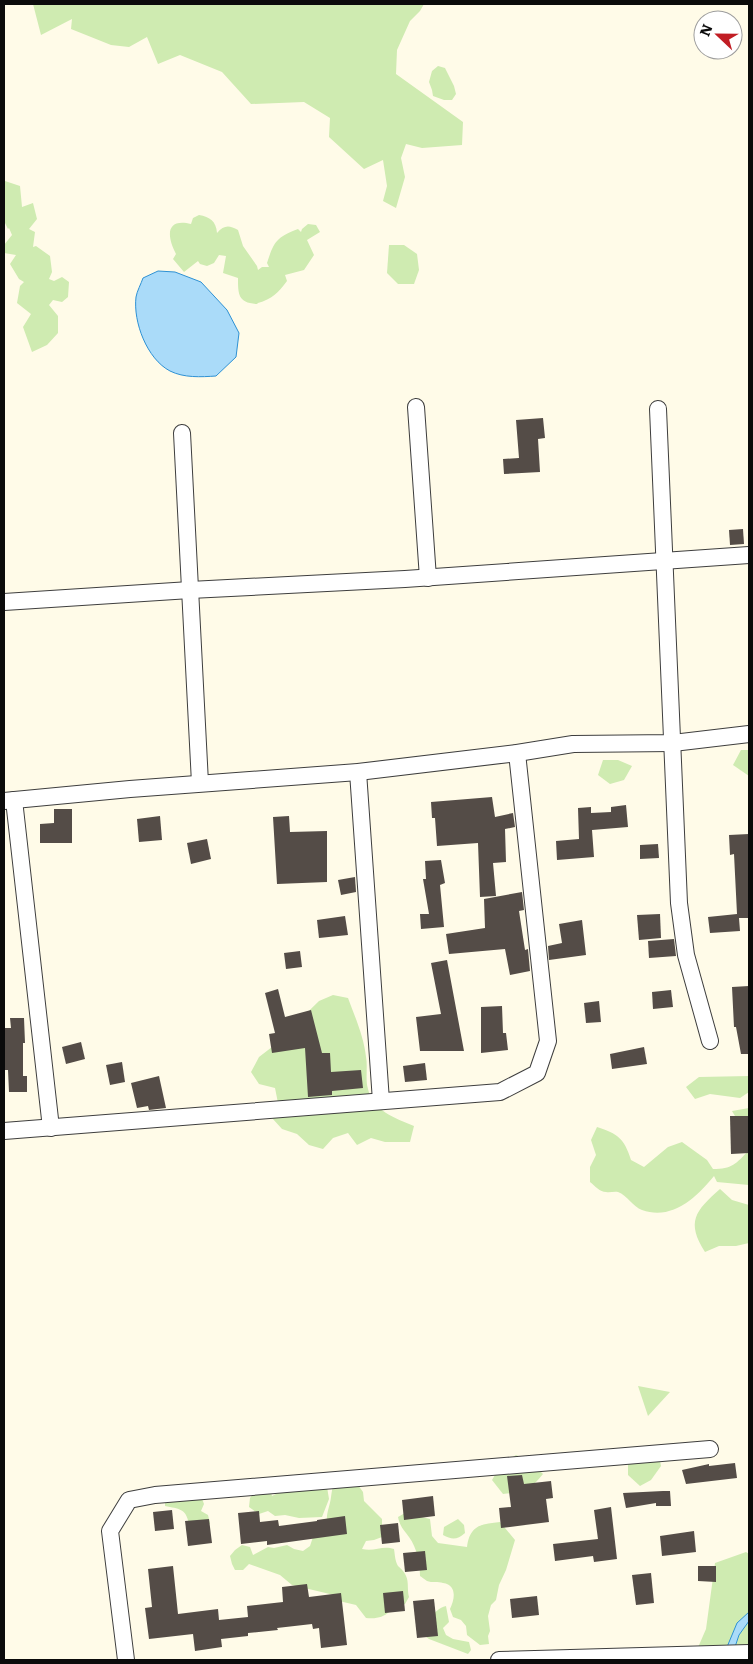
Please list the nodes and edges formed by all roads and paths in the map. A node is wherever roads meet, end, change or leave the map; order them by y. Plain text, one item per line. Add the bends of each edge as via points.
1 (416, 407) dead end
2 (658, 409) dead end
3 (182, 433) dead end
4 (749, 554) edge
5 (664, 561) junction
6 (428, 578) junction
7 (190, 590) junction
8 (4, 602) edge
9 (749, 734) edge
10 (673, 743) junction
11 (517, 753) junction
12 (358, 772) junction
13 (200, 783) junction
14 (9, 800) edge
15 (710, 1041) dead end
16 (381, 1101) junction
17 (51, 1128) junction
18 (4, 1132) edge
19 (710, 1450) dead end
20 (736, 1653) edge
21 (126, 1660) edge
22 (499, 1660) edge

1 - 6 street
2 - 5 street
3 - 7 street
4 - 5 street
5 - 6 street
5 - 10 street
6 - 7 street
7 - 8 street
7 - 13 street
9 - 10 street
10 - 11 street via 573,744
10 - 15 street via 679,903 686,955
11 - 12 street
11 - 16 street via 548,1041 537,1073 500,1092
12 - 13 street
12 - 16 street
13 - 14 street
14 - 17 street
16 - 17 street
17 - 18 street
19 - 21 street via 165,1494 129,1500 110,1531
20 - 22 street

